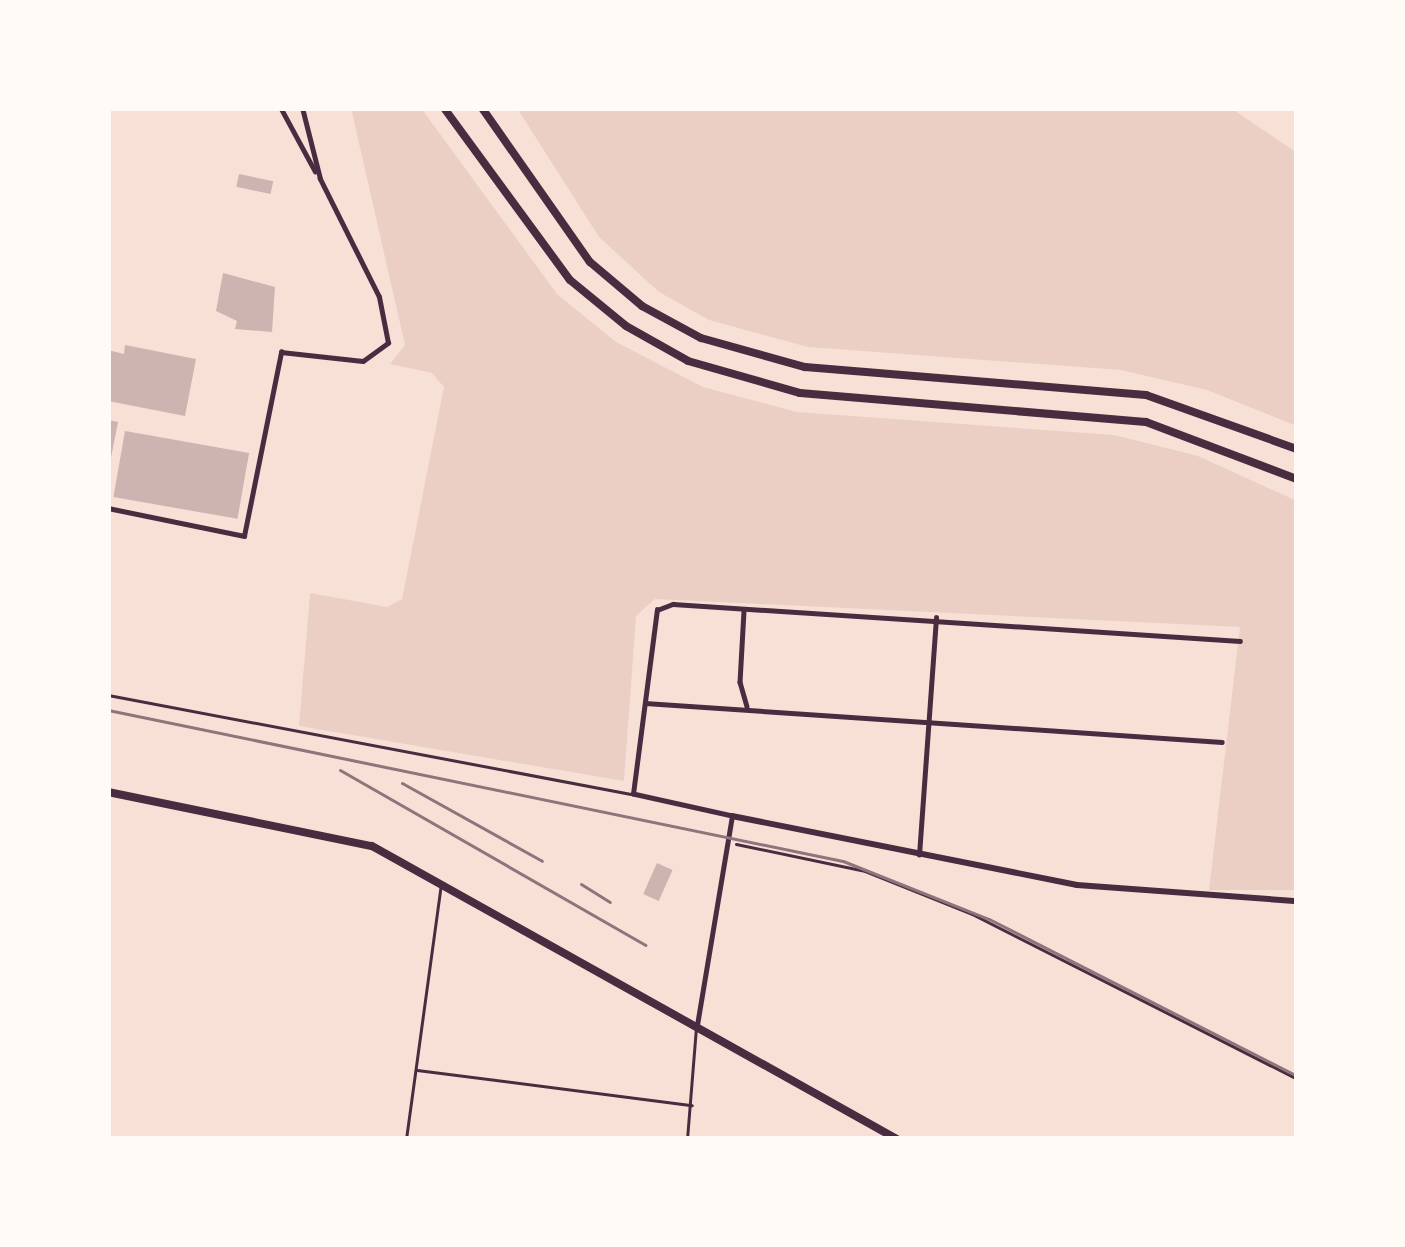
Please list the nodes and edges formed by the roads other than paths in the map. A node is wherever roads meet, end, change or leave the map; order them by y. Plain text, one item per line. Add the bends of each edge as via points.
1 (281, 108) edge
2 (302, 108) edge
3 (444, 108) edge
4 (482, 108) edge
5 (320, 179) junction
6 (1297, 449) edge
7 (1297, 479) edge
8 (108, 508) edge
9 (744, 610) junction
10 (936, 618) junction
11 (1240, 640) dead end
12 (108, 695) edge
13 (645, 703) junction
14 (747, 706) junction
15 (929, 717) junction
16 (1222, 742) dead end
17 (108, 791) edge
18 (633, 794) junction
19 (732, 816) junction
20 (919, 855) junction
21 (441, 883) junction
22 (1297, 901) edge
23 (696, 1028) junction
24 (417, 1070) junction
25 (692, 1105) junction
26 (406, 1139) edge
27 (687, 1139) edge
28 (897, 1139) edge

1 - 5 street
2 - 5 street
3 - 7 main road via 570,280 626,326 688,361 800,393 1146,422
4 - 6 main road via 590,262 701,338 805,367 1132,392 1227,418
5 - 8 street via 380,297 386,347 363,361 281,352 244,536
9 - 10 street
9 - 13 street via 657,610
9 - 14 street via 740,682
10 - 11 street
10 - 15 street
12 - 18 lane
13 - 14 street
13 - 18 street
14 - 15 street
15 - 16 street
15 - 20 street
17 - 21 main road via 344,837
18 - 19 street
19 - 20 street
19 - 23 street
20 - 22 street via 1077,885
21 - 23 main road
21 - 24 lane
23 - 25 lane
23 - 28 main road
24 - 25 lane
24 - 26 lane
25 - 27 lane

